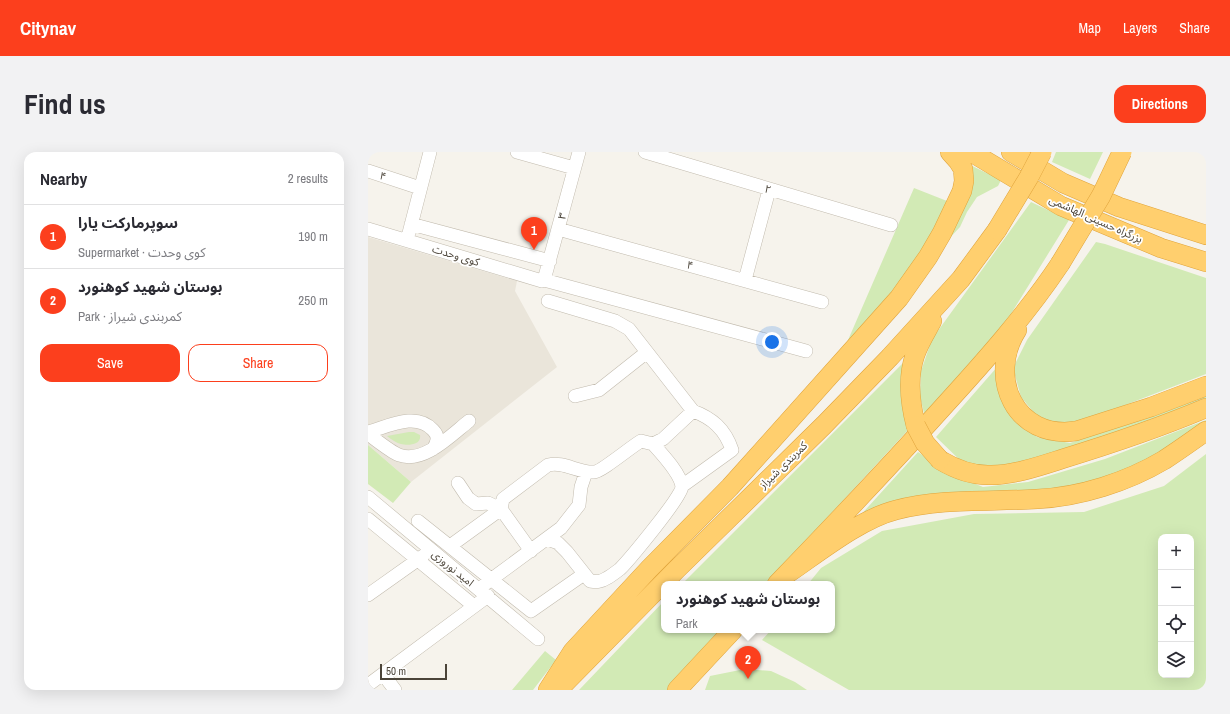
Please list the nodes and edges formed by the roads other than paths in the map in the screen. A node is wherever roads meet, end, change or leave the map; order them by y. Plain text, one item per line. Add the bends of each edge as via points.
1 (430, 152) edge
2 (517, 152) edge
3 (579, 152) edge
4 (645, 152) edge
5 (950, 152) edge
6 (971, 152) edge
7 (1011, 152) edge
8 (1042, 152) edge
9 (1122, 152) edge
10 (537, 154) edge
11 (574, 168) junction
12 (368, 171) edge
13 (420, 188) junction
14 (769, 190) junction
15 (411, 224) junction
16 (891, 225) dead end
17 (368, 229) edge
18 (558, 229) junction
19 (1206, 235) edge
20 (407, 240) junction
21 (550, 261) junction
22 (1206, 262) edge
23 (961, 279) junction
24 (544, 280) junction
25 (745, 280) junction
26 (1040, 295) junction
27 (548, 301) dead end
28 (822, 302) dead end
29 (647, 352) junction
30 (806, 352) dead end
31 (1206, 386) edge
32 (575, 396) dead end
33 (1206, 408) edge
34 (693, 411) junction
35 (469, 421) dead end
36 (1206, 431) edge
37 (368, 433) edge
38 (653, 444) junction
39 (433, 449) junction
40 (586, 472) junction
41 (458, 483) dead end
42 (682, 486) junction
43 (368, 497) edge
44 (501, 509) junction
45 (368, 519) edge
46 (418, 520) dead end
47 (547, 539) junction
48 (450, 546) junction
49 (430, 550) junction
50 (531, 551) junction
51 (417, 560) junction
52 (584, 574) junction
53 (492, 579) junction
54 (782, 579) edge
55 (665, 581) edge
56 (661, 585) edge
57 (370, 590) edge
58 (483, 592) junction
59 (474, 606) junction
60 (730, 633) edge
61 (538, 639) dead end
62 (383, 674) junction
63 (368, 685) edge
64 (395, 690) edge
65 (548, 690) edge
66 (558, 690) edge
67 (677, 690) edge

1 - 13 street
2 - 10 street
3 - 11 street, ۳
4 - 14 street, ۲
5 - 65 highway via 963,169 962,191 928,257 899,298 730,487 573,651
6 - 22 highway, بزرگراه حسینی الهاشمی via 1061,206 1161,248
7 - 19 highway, بزرگراه حسینی الهاشمی via 1063,183 1119,207
8 - 23 highway, کمربندی شیراز, bridge via 997,230
9 - 26 highway, bridge via 1101,196
10 - 11 street
11 - 18 street, ۳
12 - 13 street, ۴
13 - 15 street
14 - 16 street, ۲
14 - 25 street
15 - 20 street
15 - 21 street, کوی وحدت
17 - 20 street, کوی وحدت
18 - 21 street, ۳
18 - 25 street, ۴
20 - 24 street, کوی وحدت
21 - 24 street, ۳
23 - 33 highway, bridge via 932,321 915,353 911,367 910,398 916,426 925,442 940,460 955,469 988,476 1007,473 1112,443
23 - 55 highway, کمربندی شیراز via 824,425
24 - 30 street, کوی وحدت
25 - 28 street, ۴
26 - 31 highway via 1013,337 1005,374 1008,392 1017,409 1038,427 1058,432 1076,430 1151,407
26 - 54 highway via 967,382
27 - 29 street via 615,320 629,329
29 - 32 street via 598,390
29 - 34 street
34 - 38 street
34 - 42 street via 708,418 724,432 732,450
35 - 39 street
36 - 54 highway via 1157,464 1128,478 1086,491 1038,499 946,502 895,510 856,527
37 - 39 street via 399,455 421,456
37 - 39 street via 393,424 422,422 429,426 437,437
38 - 40 street via 641,441 596,472
38 - 42 street via 678,476
40 - 44 street via 556,463 548,465 503,499
40 - 47 street via 579,505 561,528
41 - 44 street via 468,498 476,504 488,503
42 - 52 street via 674,503 620,569 598,582 590,581
43 - 49 street, امید نوروزی
44 - 48 street
44 - 50 street
45 - 51 street
46 - 48 street
47 - 50 street
47 - 52 street via 558,543
48 - 53 street
49 - 51 street
49 - 58 street, امید نوروزی
50 - 53 street
51 - 57 street
51 - 59 street
52 - 53 street via 531,611
53 - 58 street
56 - 66 highway, کمربندی شیراز
58 - 59 street
58 - 61 street, امید نوروزی
59 - 62 street
60 - 67 highway
62 - 63 street
62 - 64 street

